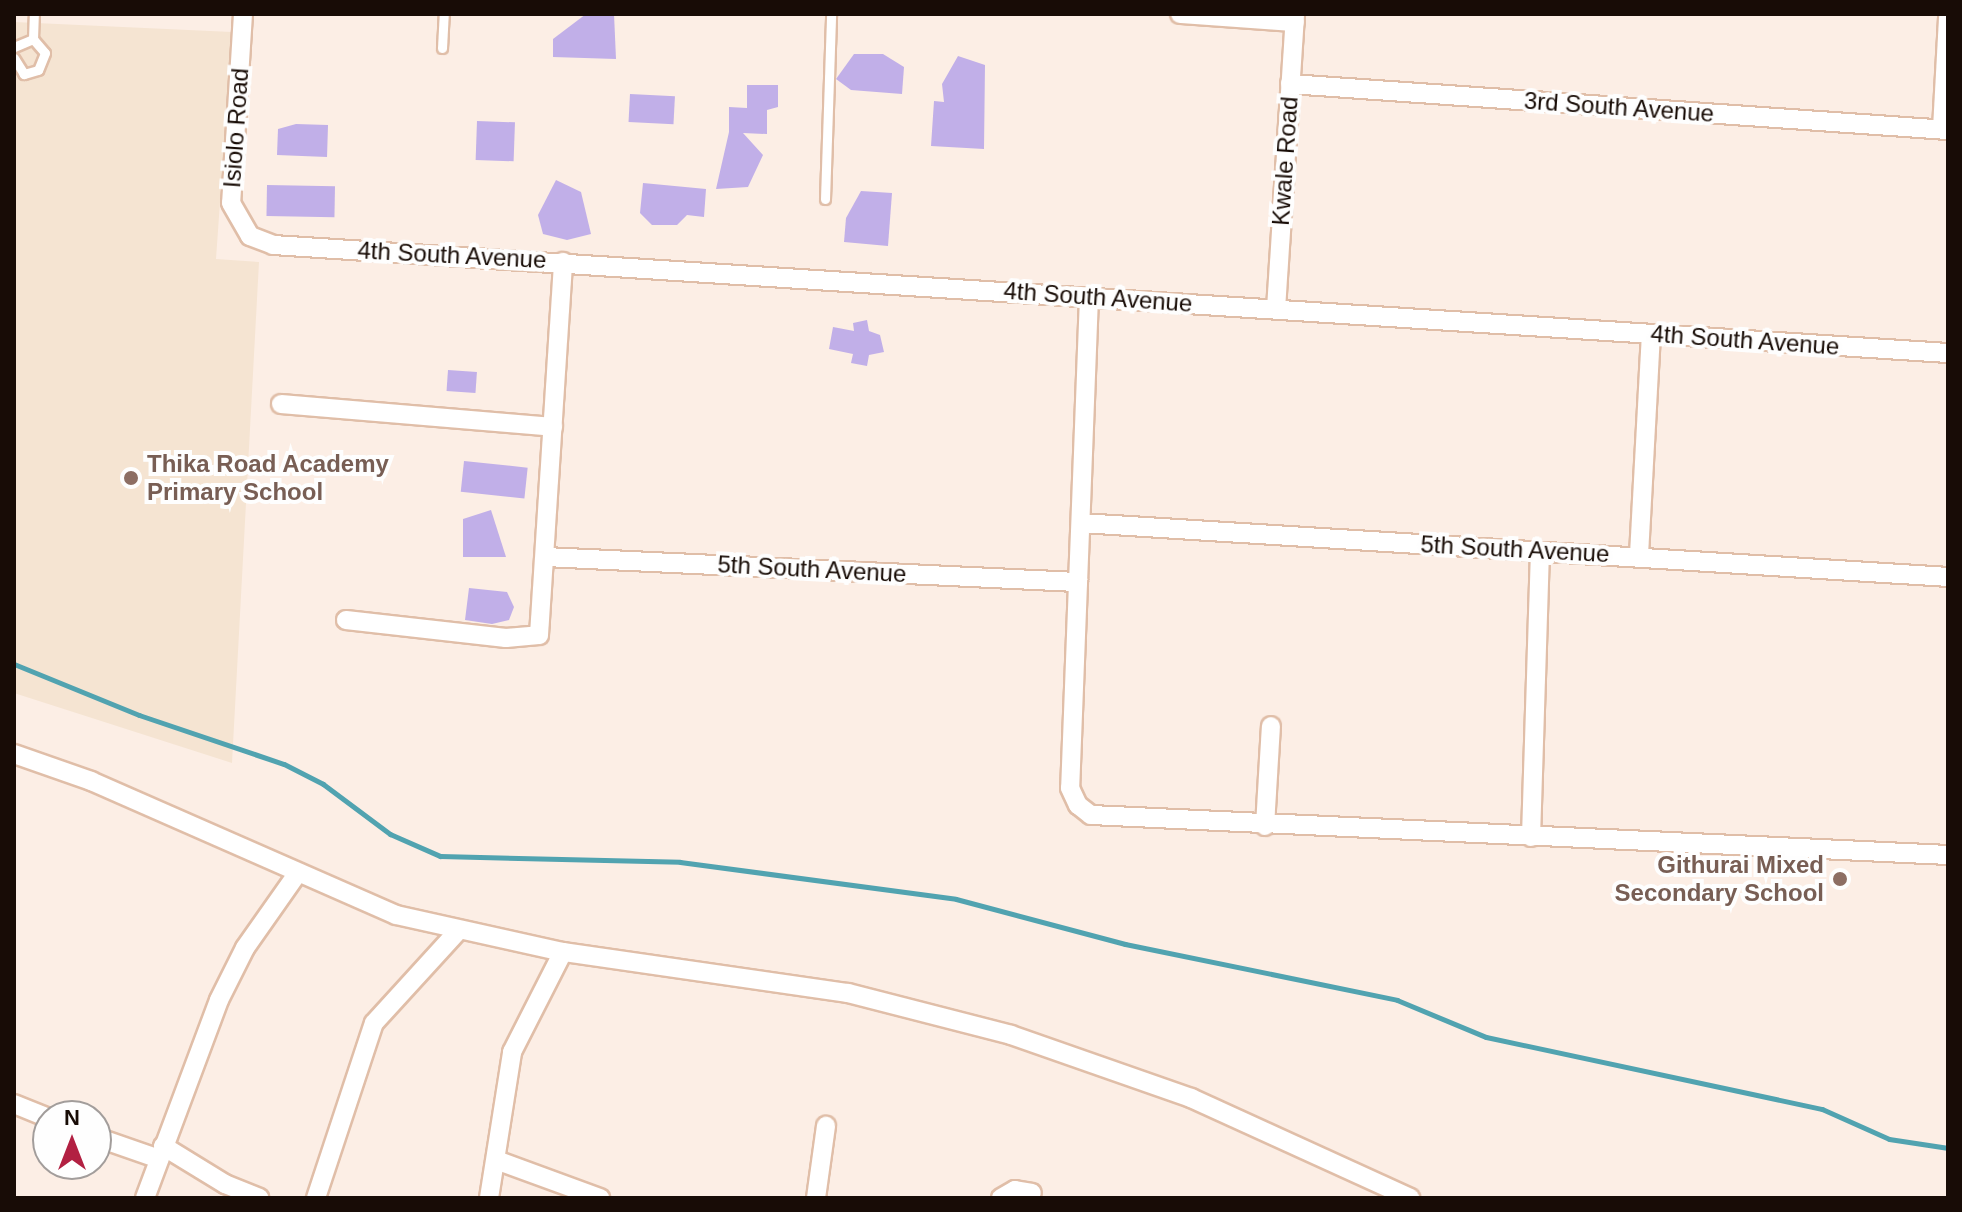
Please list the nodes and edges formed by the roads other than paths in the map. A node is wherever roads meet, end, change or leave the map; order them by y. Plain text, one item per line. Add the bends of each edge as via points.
1 (34, 14) edge
2 (243, 14) edge
3 (444, 14) edge
4 (831, 14) edge
5 (1180, 14) edge
6 (1948, 17) edge
7 (1295, 18) edge
8 (33, 39) junction
9 (14, 47) edge
10 (442, 48) dead end
11 (14, 58) edge
12 (19, 74) edge
13 (1290, 84) junction
14 (1945, 129) edge
15 (825, 199) dead end
16 (250, 236) joint
17 (563, 262) junction
18 (1089, 297) junction
19 (1276, 309) junction
20 (1651, 334) junction
21 (1948, 353) edge
22 (281, 404) dead end
23 (553, 427) junction
24 (1081, 523) junction
25 (1540, 553) junction
26 (1639, 555) junction
27 (545, 557) junction
28 (1948, 577) edge
29 (1078, 582) junction
30 (346, 620) dead end
31 (1271, 726) dead end
32 (14, 754) edge
33 (1267, 826) junction
34 (1531, 837) junction
35 (1948, 855) edge
36 (297, 874) junction
37 (457, 932) junction
38 (563, 952) junction
39 (826, 1126) dead end
40 (112, 1141) edge
41 (161, 1153) junction
42 (496, 1160) junction
43 (1370, 1191) edge
44 (1032, 1193) dead end
45 (145, 1198) edge
46 (259, 1198) edge
47 (316, 1198) edge
48 (489, 1198) edge
49 (600, 1198) edge
50 (816, 1198) edge
51 (1001, 1198) edge
52 (1410, 1198) edge

1 - 8 lane
2 - 16 street, Isiolo Road via 231,203
3 - 10 lane
4 - 15 lane
5 - 7 street
6 - 14 street
7 - 13 street, Kwale Road
8 - 9 lane
8 - 12 lane via 45,53 44,63
11 - 12 lane
13 - 14 street, 3rd South Avenue
13 - 19 street, Kwale Road
16 - 17 street, 4th South Avenue via 273,245
17 - 18 street, 4th South Avenue
17 - 23 street
18 - 19 street, 4th South Avenue
18 - 24 street
19 - 20 street, 4th South Avenue
20 - 21 street, 4th South Avenue
20 - 26 street
22 - 23 street
23 - 27 street
24 - 25 street, 5th South Avenue
24 - 29 street
25 - 26 street, 5th South Avenue
25 - 34 street
26 - 28 street, 5th South Avenue
27 - 29 street, 5th South Avenue
27 - 30 street via 539,635 506,638
29 - 33 street via 1070,788 1078,805 1091,815
31 - 33 street
32 - 36 street via 91,781
33 - 34 street
34 - 35 street
36 - 37 street via 396,915
36 - 41 street via 245,948 219,1000
37 - 38 street
37 - 47 street via 374,1023
38 - 42 street via 512,1052
38 - 43 street via 848,993 1011,1035 1191,1098
39 - 50 street
40 - 41 street
41 - 45 street
41 - 46 street
42 - 48 street
42 - 49 street
43 - 52 street
44 - 51 street via 1015,1190

